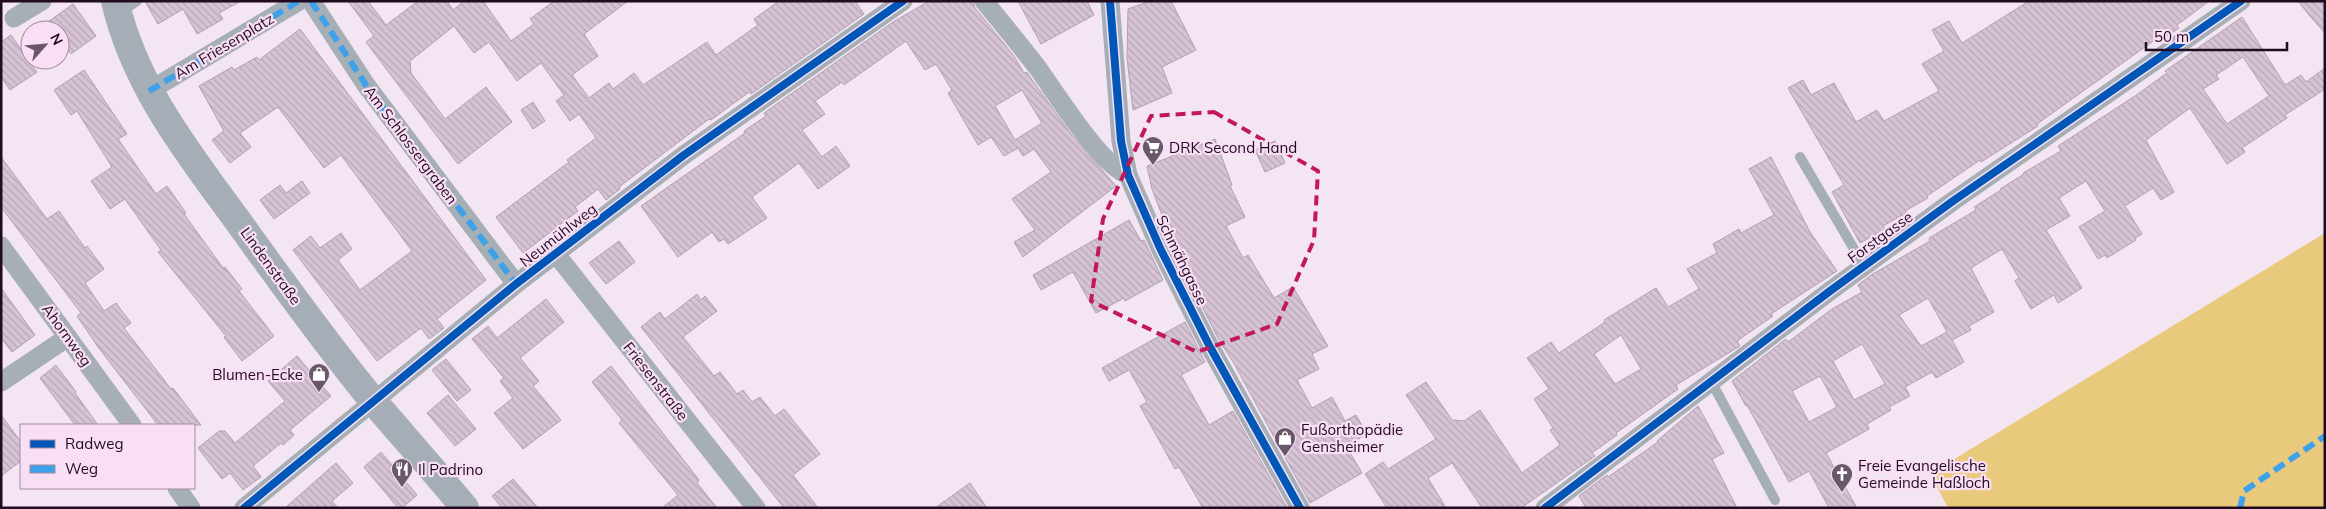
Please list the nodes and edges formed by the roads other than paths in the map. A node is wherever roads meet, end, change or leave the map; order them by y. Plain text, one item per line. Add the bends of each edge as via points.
1 (42, 1) edge
2 (299, 1) edge
3 (311, 1) edge
4 (903, 1) edge
5 (984, 1) edge
6 (1110, 1) edge
7 (2241, 1) edge
8 (123, 5) edge
9 (14, 18) dead end
10 (148, 91) junction
11 (1800, 157) dead end
12 (1128, 175) junction
13 (1, 246) edge
14 (556, 254) junction
15 (1864, 266) junction
16 (516, 284) junction
17 (68, 336) junction
18 (1711, 381) junction
19 (1, 382) edge
20 (373, 400) junction
21 (131, 424) edge
22 (178, 489) edge
23 (1775, 500) dead end
24 (191, 508) edge
25 (244, 508) edge
26 (465, 508) edge
27 (756, 508) edge
28 (1300, 508) edge
29 (1546, 508) edge

1 - 9 street
2 - 10 street, Am Friesenplatz
3 - 16 street, Am Schlossergraben via 366,86
4 - 14 street, Neumühlweg via 684,155
5 - 12 street via 1101,154 1120,172
6 - 12 street, Schmähgasse via 1121,141
7 - 15 street, Forstgasse
8 - 10 main road, Lindenstraße via 126,41
10 - 20 main road, Lindenstraße via 285,285
11 - 15 lane
12 - 28 street, Schmähgasse via 1206,338
13 - 17 street, Ahornweg
14 - 16 street, Neumühlweg
14 - 27 street, Friesenstraße
15 - 18 street, Forstgasse
16 - 20 street, Neumühlweg
17 - 19 street
17 - 21 street, Ahornweg
18 - 23 lane
18 - 29 street, Forstgasse
20 - 25 street, Neumühlweg
20 - 26 main road, Lindenstraße
22 - 24 street

